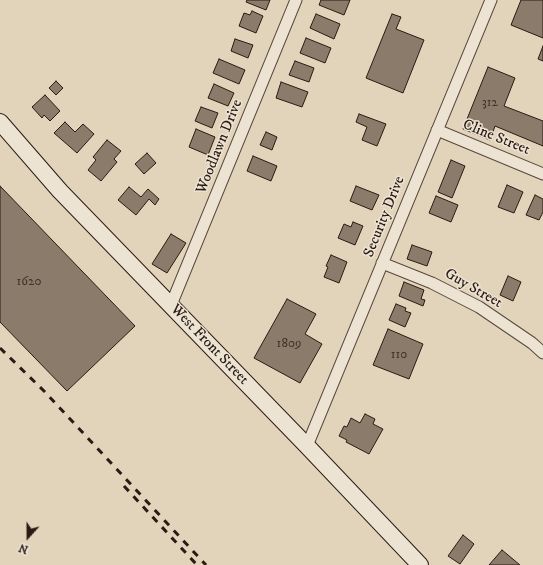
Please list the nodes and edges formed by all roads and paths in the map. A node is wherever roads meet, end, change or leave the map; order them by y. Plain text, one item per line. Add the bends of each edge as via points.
1 (296, 0) edge
2 (491, 0) edge
3 (0, 122) edge
4 (437, 130) junction
5 (543, 174) edge
6 (382, 263) junction
7 (171, 306) junction
8 (543, 353) edge
9 (307, 446) junction
10 (420, 565) edge

1 - 7 street, Woodlawn Drive
2 - 4 street, Security Drive
3 - 7 main road, West Front Street via 60,191
4 - 5 street, Cline Street
4 - 6 street, Security Drive
6 - 8 street, Guy Street via 432,283 479,307
6 - 9 street, Security Drive
7 - 9 main road, West Front Street
9 - 10 main road, West Front Street

